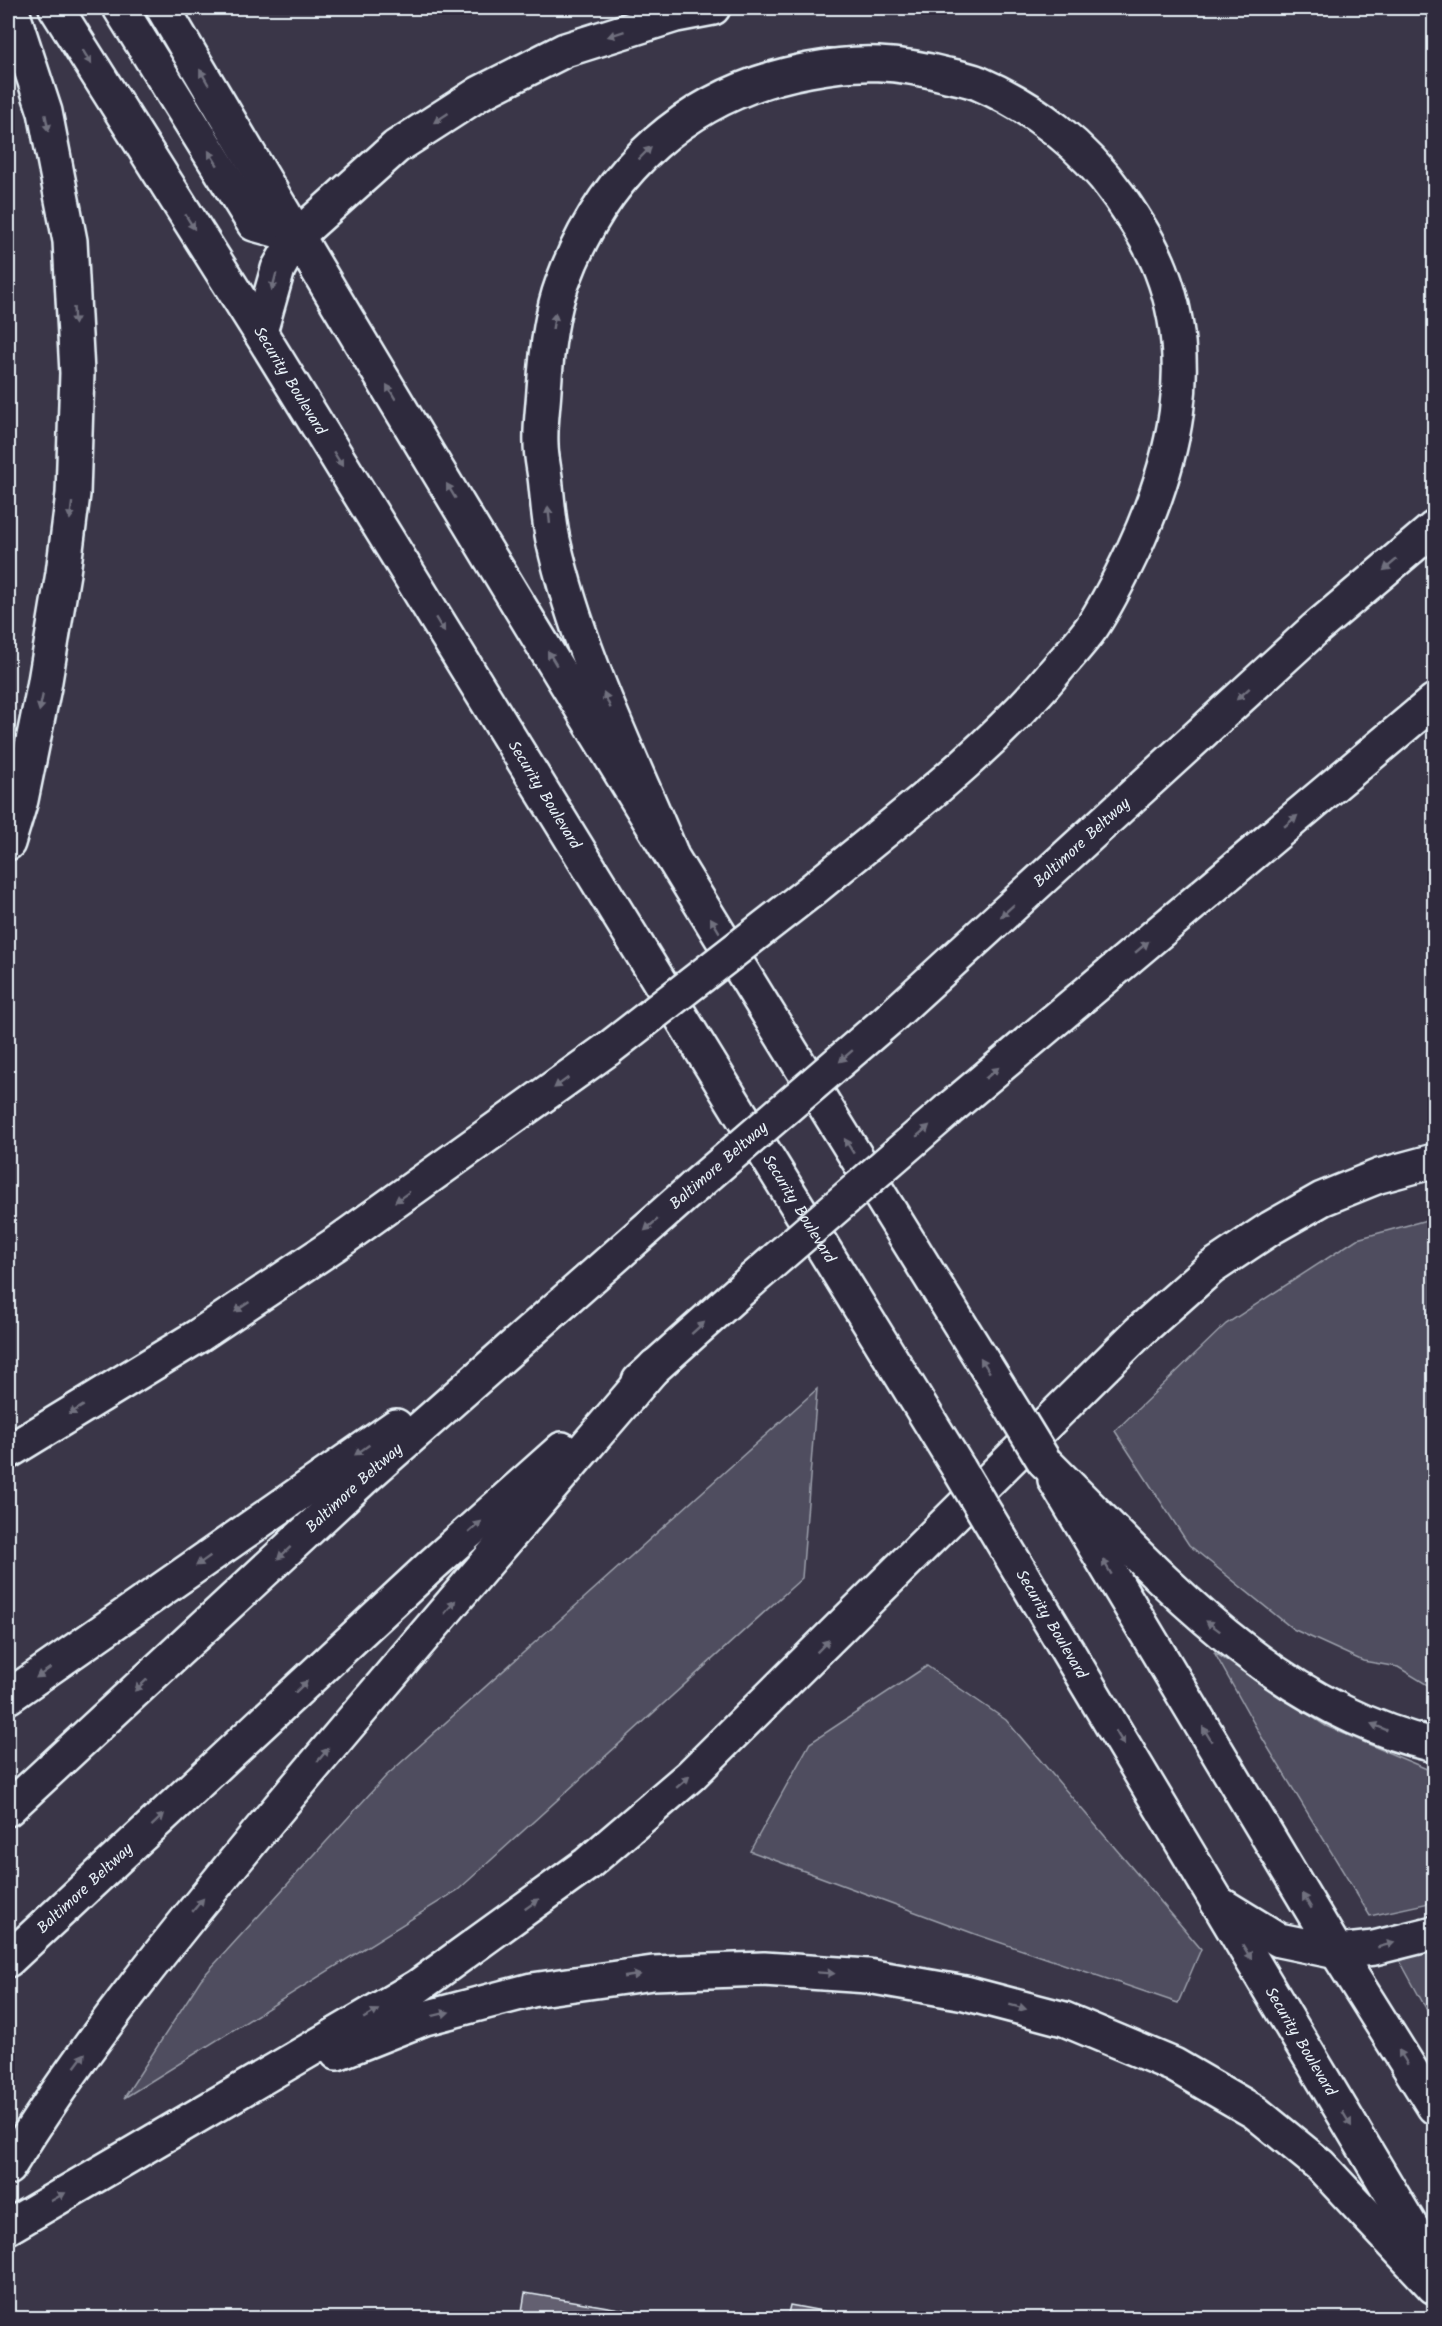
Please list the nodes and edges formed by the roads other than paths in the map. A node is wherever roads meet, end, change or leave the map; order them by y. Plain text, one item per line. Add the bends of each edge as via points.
1 (11, 8) edge
2 (56, 8) edge
3 (120, 8) edge
4 (163, 8) edge
5 (713, 8) edge
6 (297, 236) junction
7 (260, 332) junction
8 (1434, 528) edge
9 (1434, 701) edge
10 (8, 843) edge
11 (670, 851) junction
12 (1434, 1161) edge
13 (531, 1332) junction
14 (654, 1366) junction
15 (8, 1452) edge
16 (1044, 1461) junction
17 (8, 1697) edge
18 (1434, 1745) edge
19 (8, 1809) edge
20 (1217, 1902) junction
21 (1434, 1933) edge
22 (1336, 1952) junction
23 (8, 1960) edge
24 (230, 2097) junction
25 (1434, 2107) edge
26 (8, 2168) edge
27 (8, 2227) edge
28 (1434, 2265) edge
29 (1434, 2287) edge

1 -> 10 main road via 45,112 70,241 77,373 73,494 63,573 21,800
2 -> 7 main road, Security Boulevard
6 -> 3 main road via 254,224
6 -> 4 main road
5 -> 6 main road via 676,15 565,50 480,93 396,147
6 -> 7 main road via 278,269
11 -> 6 main road
7 -> 20 main road, Security Boulevard, bridge via 959,1469
8 -> 13 main road, Baltimore Beltway, bridge via 1315,629 890,1017
14 -> 9 main road, Baltimore Beltway, bridge via 948,1110
11 -> 15 main road, bridge via 578,629 552,535 541,443 546,366 560,289 587,226 621,177 658,139 699,109 743,88 827,66 874,62 921,68 975,82 1024,106 1067,138 1104,175 1140,227 1162,272 1177,332 1179,381 1173,444 1152,509 1092,627 1040,691 983,750 811,891 608,1049 334,1245 198,1336
16 -> 11 main road, bridge
24 -> 12 main road via 417,1987 587,1864 691,1775 1139,1332 1211,1268 1322,1199 1379,1176
13 -> 17 main road
13 -> 19 main road, Baltimore Beltway via 362,1480
23 -> 14 main road, Baltimore Beltway via 433,1564
26 -> 14 main road via 45,2107 190,1915
18 -> 16 main road via 1330,1707 1274,1672 1204,1619
22 -> 16 main road
20 - 22 main road via 1279,1940
20 -> 28 main road, Security Boulevard
22 -> 21 main road via 1374,1948
25 -> 22 main road
27 -> 24 main road
24 -> 29 main road via 425,2018 532,1990 653,1972 764,1969 868,1976 965,1993 1064,2019 1174,2065 1255,2112 1320,2164

